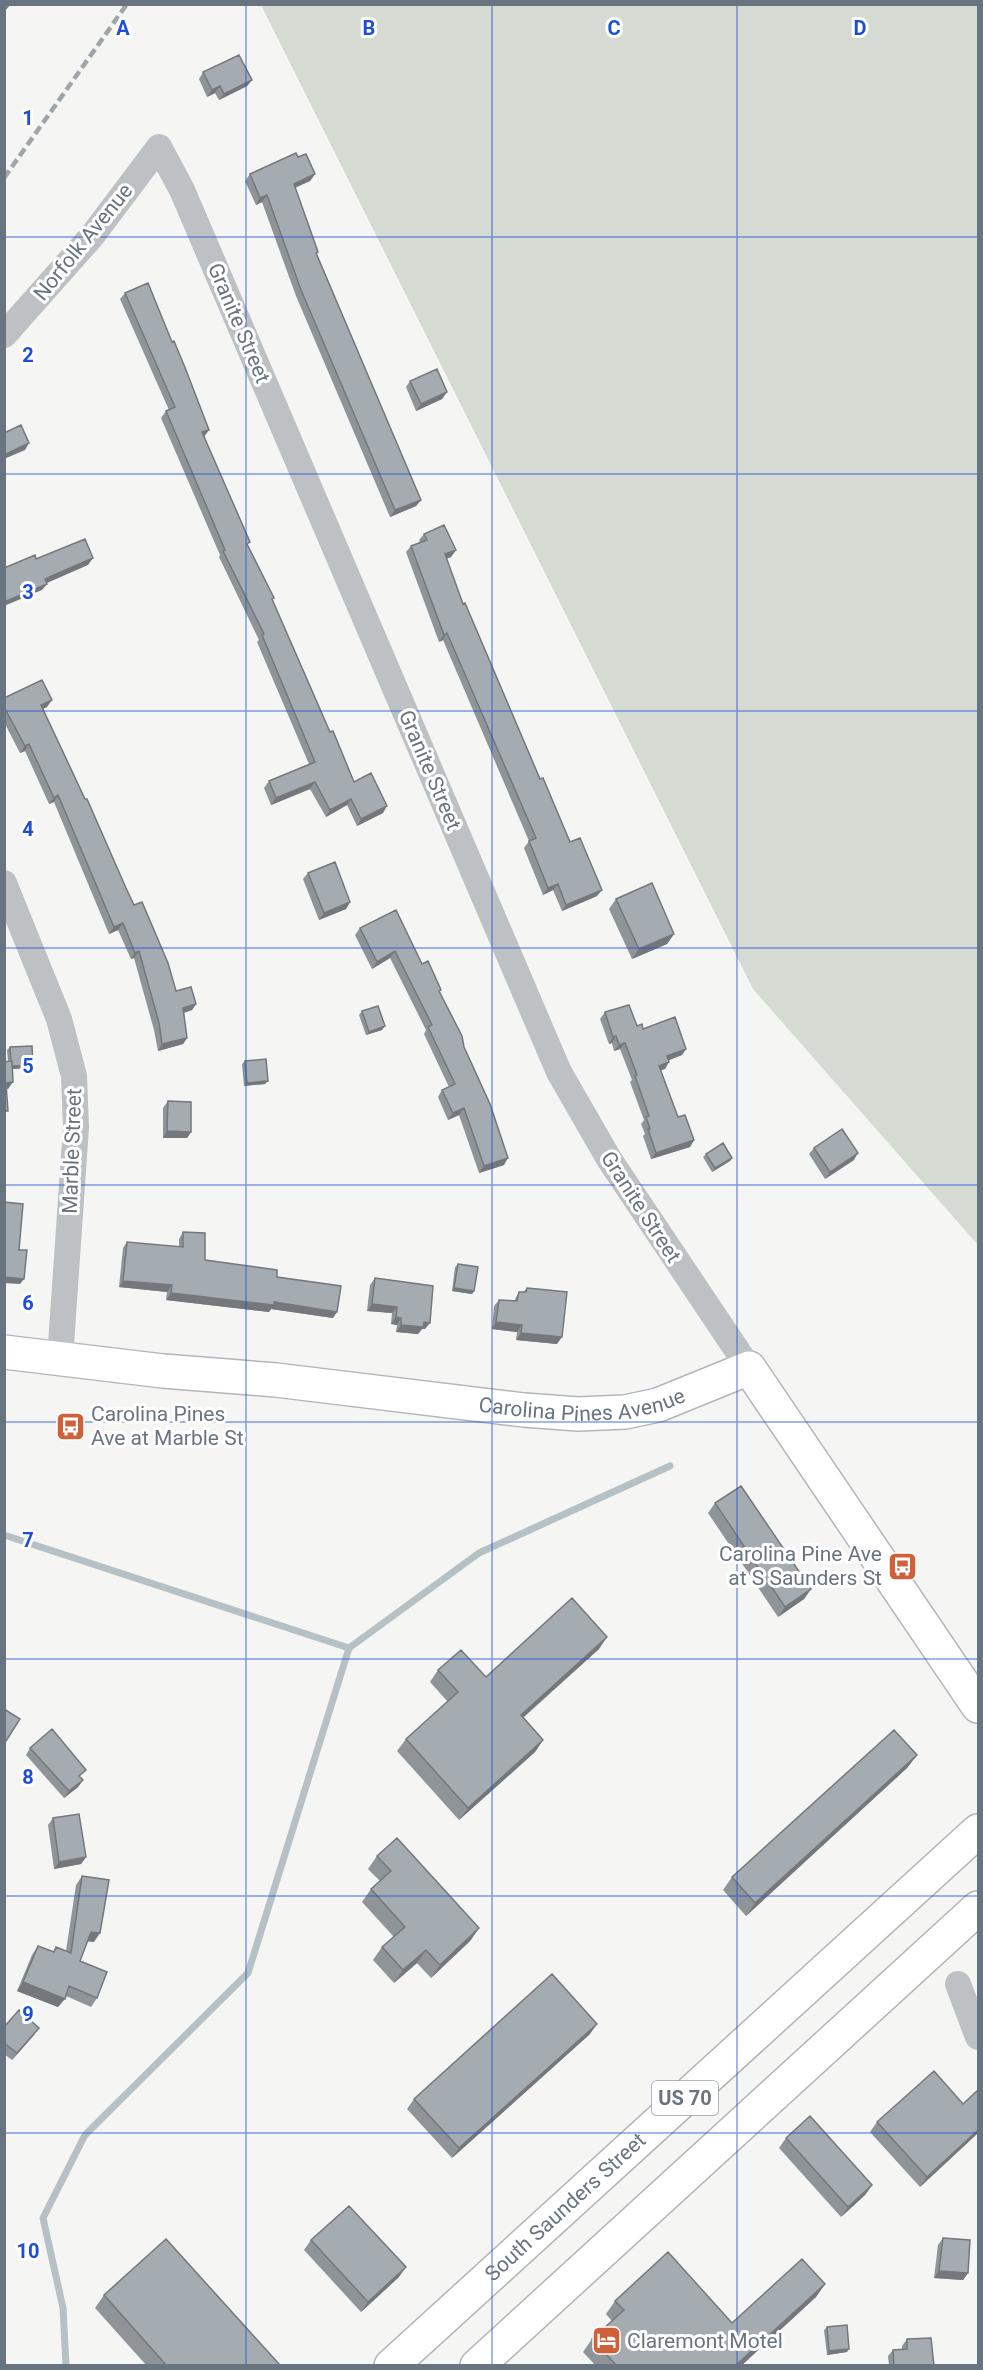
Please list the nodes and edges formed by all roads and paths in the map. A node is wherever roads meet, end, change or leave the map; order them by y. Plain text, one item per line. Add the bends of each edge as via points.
1 (159, 147) joint
2 (4, 335) edge
3 (4, 884) edge
4 (4, 1352) edge
5 (60, 1359) junction
6 (749, 1368) junction
7 (978, 1706) edge
8 (978, 1831) edge
9 (978, 1908) edge
10 (958, 1984) dead end
11 (978, 2037) edge
12 (391, 2366) edge
13 (477, 2366) edge

1 - 2 street, Norfolk Avenue via 92,236
1 - 6 street, Granite Street via 183,190 559,1072 609,1159
3 - 5 street, Marble Street via 59,1019 74,1076 76,1127
4 - 5 main road, Carolina Pines Avenue
5 - 6 main road, Carolina Pines Avenue via 578,1414 626,1412 658,1404
6 - 7 main road
8 - 12 main road, South Saunders Street / US 70
9 - 13 main road, US 70
10 - 11 street

